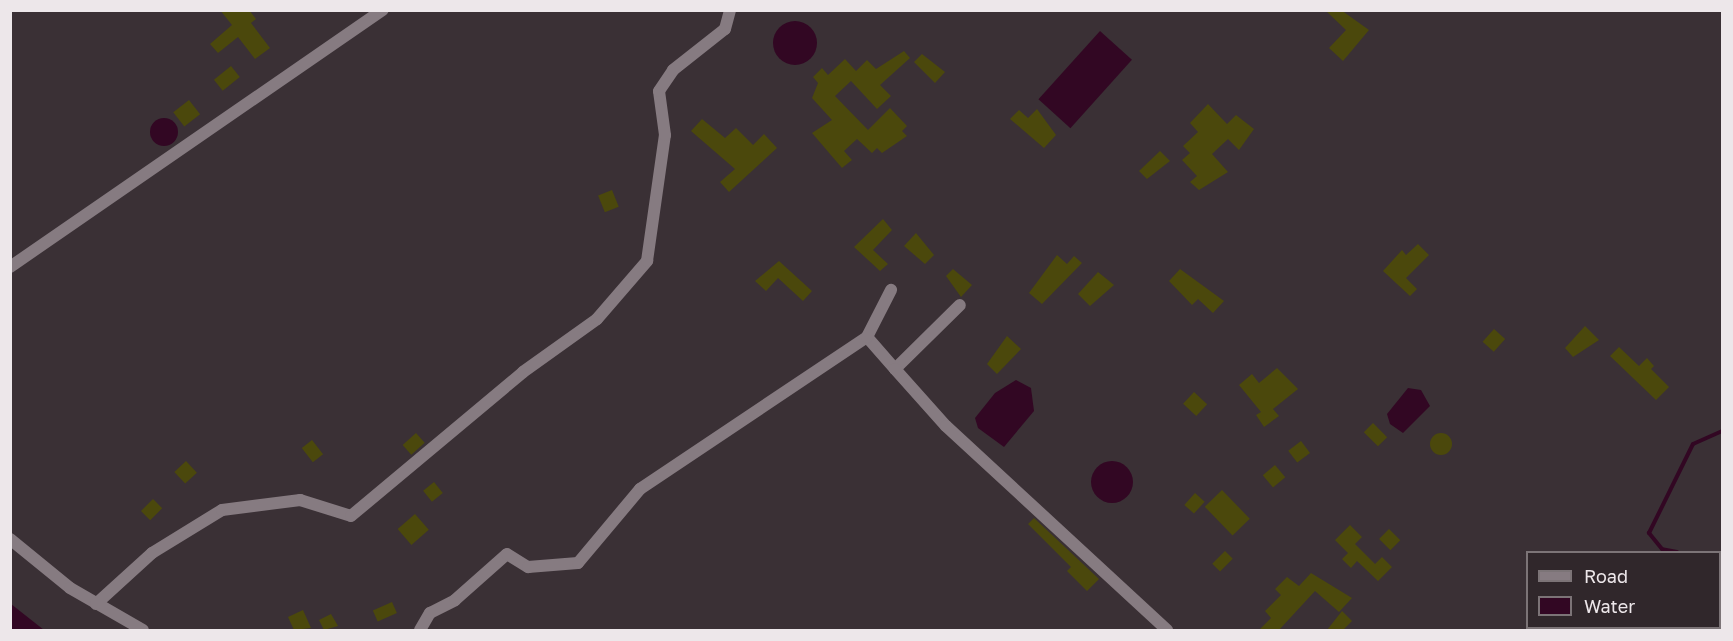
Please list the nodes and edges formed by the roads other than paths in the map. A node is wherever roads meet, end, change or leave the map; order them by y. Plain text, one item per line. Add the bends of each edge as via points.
1 (383, 10) edge
2 (730, 10) edge
3 (10, 267) edge
4 (891, 290) dead end
5 (960, 305) dead end
6 (867, 337) junction
7 (895, 369) junction
8 (10, 539) edge
9 (96, 604) junction
10 (143, 630) edge
11 (420, 630) edge
12 (1167, 630) edge

1 - 3 street
2 - 9 street via 725,29 673,70 659,91 665,135 648,261 597,319 522,372 351,516 300,500 222,510 152,553
4 - 6 street
5 - 7 street
6 - 7 street
6 - 11 street via 640,489 578,563 528,567 507,554 455,600 430,613
7 - 12 street via 946,426
8 - 9 street
9 - 10 street

